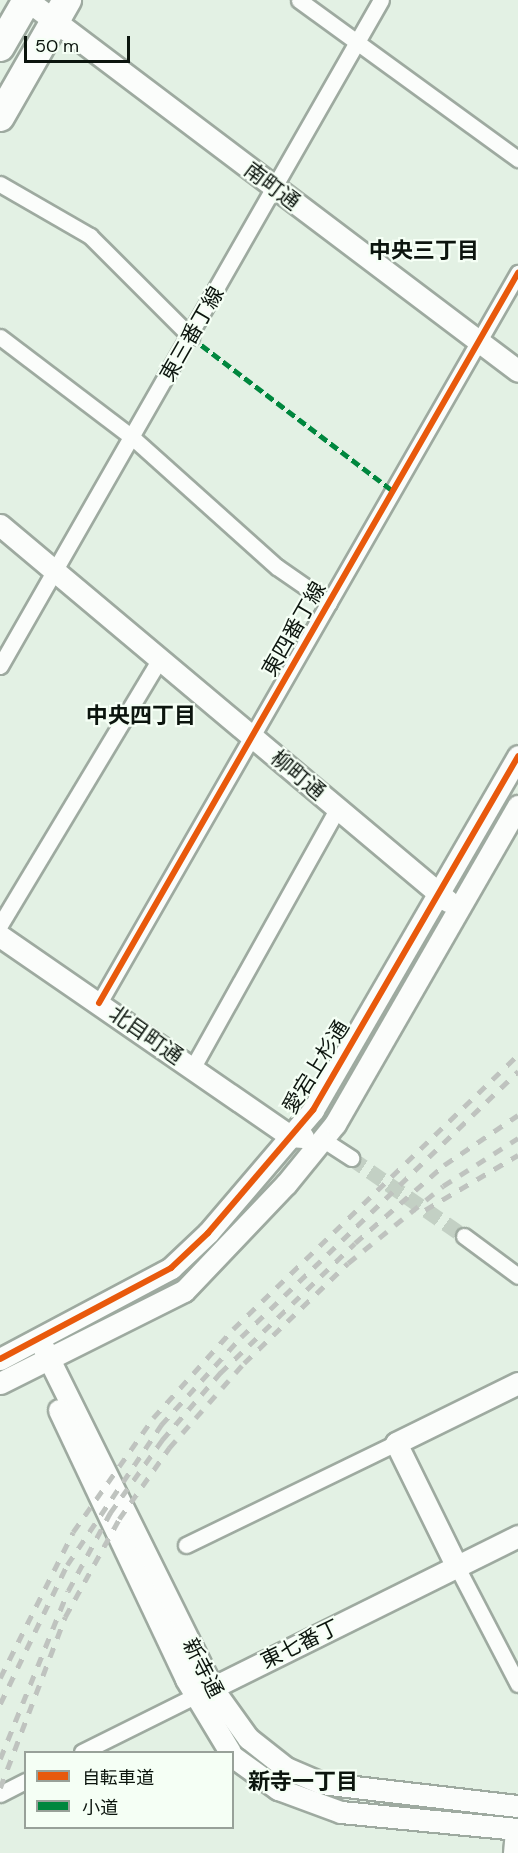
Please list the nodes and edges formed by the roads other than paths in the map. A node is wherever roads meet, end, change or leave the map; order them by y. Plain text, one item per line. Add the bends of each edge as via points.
1 (27, 0) edge
2 (298, 0) edge
3 (381, 0) edge
4 (61, 10) edge
5 (357, 42) junction
6 (0, 47) edge
7 (0, 117) edge
8 (518, 159) edge
9 (0, 184) edge
10 (275, 188) junction
11 (518, 273) edge
12 (0, 337) edge
13 (191, 338) junction
14 (478, 342) junction
15 (518, 371) edge
16 (133, 438) junction
17 (0, 525) edge
18 (54, 571) junction
19 (329, 603) junction
20 (160, 659) junction
21 (0, 666) edge
22 (251, 735) junction
23 (518, 756) edge
24 (518, 806) edge
25 (337, 808) junction
26 (438, 892) junction
27 (459, 910) junction
28 (0, 925) edge
29 (0, 936) edge
30 (99, 1003) junction
31 (193, 1067) junction
32 (290, 1136) junction
33 (322, 1139) junction
34 (351, 1158) tunnel mouth
35 (465, 1236) tunnel mouth
36 (518, 1276) edge
37 (33, 1341) junction
38 (0, 1359) edge
39 (44, 1363) junction
40 (0, 1383) edge
41 (518, 1383) edge
42 (396, 1443) junction
43 (518, 1536) edge
44 (186, 1545) dead end
45 (457, 1567) junction
46 (518, 1684) edge
47 (203, 1692) junction
48 (84, 1751) edge
49 (230, 1751) edge
50 (234, 1757) edge
51 (24, 1782) edge
52 (0, 1794) edge
53 (518, 1806) edge
54 (515, 1828) edge
55 (511, 1853) edge

1 - 4 street, 南町通
1 - 6 highway
2 - 5 street
3 - 5 street, 東三番丁線
4 - 7 highway
4 - 10 street, 南町通
5 - 8 street
5 - 10 street, 東三番丁線
9 - 13 street via 90,236
10 - 13 street, 東三番丁線
10 - 14 street, 南町通
11 - 14 street, 東四番丁線
12 - 16 street
13 - 16 street, 東三番丁線
14 - 15 street, 南町通
14 - 19 street, 東四番丁線
16 - 18 street, 東三番丁線
16 - 19 street via 277,567
17 - 18 street, 柳町通
18 - 20 street, 柳町通
18 - 21 street, 東三番丁線
19 - 22 street, 東四番丁線
20 - 22 street, 柳町通
20 - 28 street
22 - 25 street, 柳町通
22 - 30 street, 東四番丁線
23 - 26 street, 愛宕上杉通
24 - 27 street, 愛宕上杉通
25 - 26 street, 柳町通
25 - 31 street
26 - 27 street, 柳町通
26 - 32 street, 愛宕上杉通 via 313,1110
27 - 33 street, 愛宕上杉通
29 - 30 street, 北目町通
30 - 31 street, 北目町通
31 - 32 street, 北目町通
32 - 33 street
32 - 37 street, 愛宕上杉通 via 171,1268
33 - 34 street
33 - 39 street, 愛宕上杉通 via 184,1291
35 - 36 street
37 - 38 street, 愛宕上杉通
37 - 39 street, 新寺通
39 - 40 street, 愛宕上杉通
39 - 47 street, 新寺通
41 - 42 street
42 - 44 street
42 - 45 street
43 - 45 street, 東七番丁
45 - 46 street
45 - 47 street, 東七番丁
47 - 48 street, 東七番丁
47 - 49 street, 新寺通
47 - 53 street, 新寺通 via 266,1753 321,1783
50 - 54 street via 278,1789 341,1812
51 - 52 street
54 - 55 street

